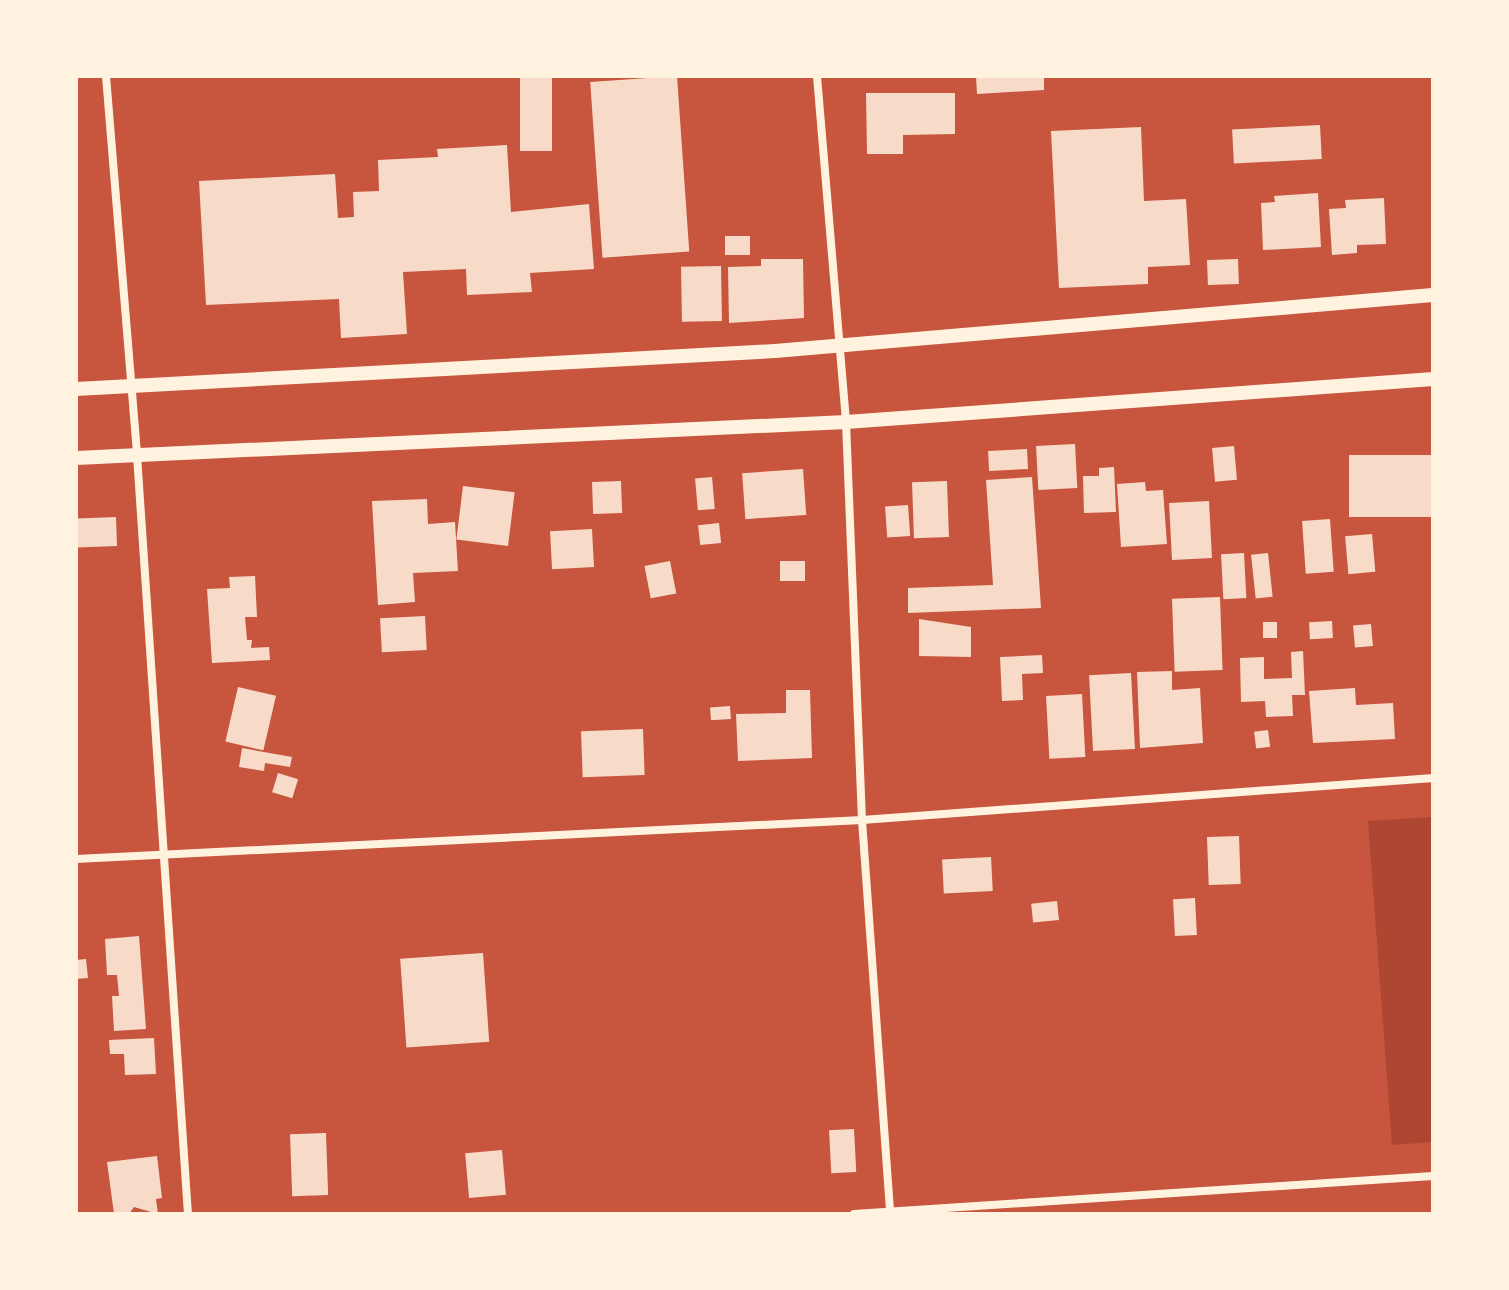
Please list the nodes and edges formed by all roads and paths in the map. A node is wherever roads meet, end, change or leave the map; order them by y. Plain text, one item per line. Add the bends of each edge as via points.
1 (106, 76) edge
2 (817, 76) edge
3 (1433, 295) edge
4 (839, 346) junction
5 (1433, 379) edge
6 (130, 385) junction
7 (76, 389) edge
8 (846, 422) junction
9 (137, 455) junction
10 (76, 458) edge
11 (1433, 778) edge
12 (862, 820) junction
13 (163, 852) junction
14 (76, 859) edge
15 (1433, 1176) edge
16 (890, 1213) edge
17 (188, 1214) edge
18 (854, 1214) edge

1 - 6 street
2 - 4 street
3 - 4 street
4 - 6 street
4 - 8 street
5 - 8 street
6 - 7 street
6 - 9 street
8 - 9 street
8 - 12 street
9 - 10 street
9 - 13 street
11 - 12 street
12 - 13 street
12 - 16 street
13 - 14 street
13 - 17 street
15 - 16 street
16 - 18 street

